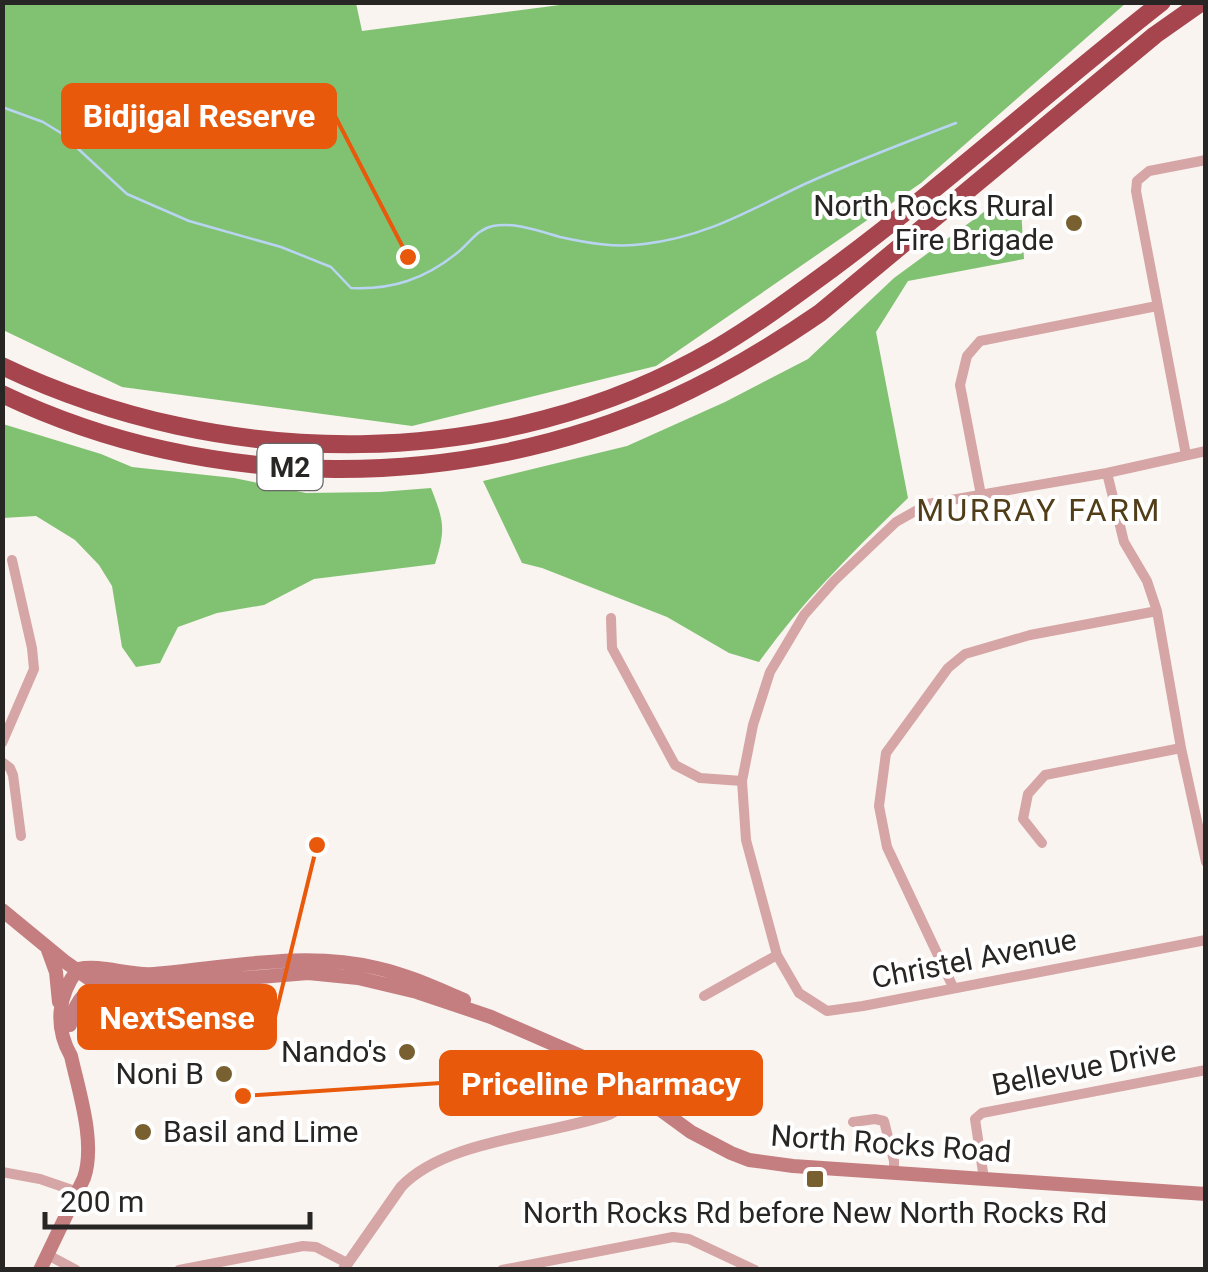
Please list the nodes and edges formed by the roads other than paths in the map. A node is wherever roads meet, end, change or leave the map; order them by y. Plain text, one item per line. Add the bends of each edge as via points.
1 (1162, 2) edge
2 (1202, 2) edge
3 (1206, 160) edge
4 (1157, 306) junction
5 (2, 366) edge
6 (2, 394) edge
7 (1206, 451) edge
8 (1186, 455) junction
9 (1108, 473) junction
10 (982, 495) junction
11 (12, 560) dead end
12 (1156, 611) junction
13 (611, 618) dead end
14 (2, 743) edge
15 (1181, 748) junction
16 (2, 762) edge
17 (742, 781) junction
18 (21, 836) dead end
19 (1042, 843) dead end
20 (1206, 862) edge
21 (2, 910) edge
22 (1206, 940) edge
23 (46, 948) junction
24 (777, 955) junction
25 (78, 969) junction
26 (108, 981) junction
27 (954, 987) junction
28 (704, 996) dead end
29 (60, 1008) junction
30 (491, 1017) junction
31 (70, 1025) junction
32 (71, 1056) junction
33 (1206, 1070) edge
34 (634, 1090) junction
35 (853, 1122) dead end
36 (2, 1172) edge
37 (894, 1172) junction
38 (984, 1179) junction
39 (78, 1192) junction
40 (1206, 1194) edge
41 (44, 1262) edge
42 (345, 1266) edge
43 (76, 1270) edge
44 (179, 1270) edge
45 (502, 1270) edge
46 (755, 1270) edge

1 - 5 highway, M2 via 886,228 768,314 692,361 576,409 440,439 294,442 134,416
2 - 6 highway, M2 via 820,313 703,384 584,432 440,464 278,467 168,450
3 - 4 street via 1149,171 1137,181
4 - 8 street
4 - 10 street via 980,341 967,356 960,385
7 - 8 street, Christel Avenue
8 - 9 street, Christel Avenue
9 - 10 street, Christel Avenue
9 - 12 street via 1124,542
10 - 17 street, Christel Avenue via 928,504 896,522 804,615 770,672
11 - 14 street via 34,669
12 - 15 street
12 - 27 street via 964,654 886,753 878,806 887,847
13 - 17 street via 612,648 675,764 700,778
15 - 19 street via 1044,775 1028,794 1023,820
15 - 20 street
16 - 18 street via 13,776
17 - 24 street, Christel Avenue via 746,840
21 - 23 main road
22 - 27 street, Christel Avenue
23 - 25 main road
23 - 29 main road
24 - 27 street, Christel Avenue via 799,993 826,1012
24 - 28 street
25 - 26 main road, North Rocks Road
25 - 29 main road
25 - 30 main road, North Rocks Road via 152,974 334,961 420,982
25 - 31 main road
26 - 30 main road, North Rocks Road via 342,975
26 - 31 main road via 79,1000
29 - 32 main road
30 - 34 main road, North Rocks Road via 583,1057
31 - 32 main road
32 - 39 main road via 88,1142
33 - 38 street, Bellevue Drive via 982,1113 975,1119
34 - 37 main road, North Rocks Road via 691,1132 749,1160
34 - 42 street via 610,1114 424,1168 401,1187
35 - 37 street via 884,1122
36 - 39 street
37 - 38 main road, North Rocks Road
38 - 40 main road, North Rocks Road
39 - 41 main road
41 - 43 street
42 - 44 street via 303,1246
45 - 46 street via 682,1237

